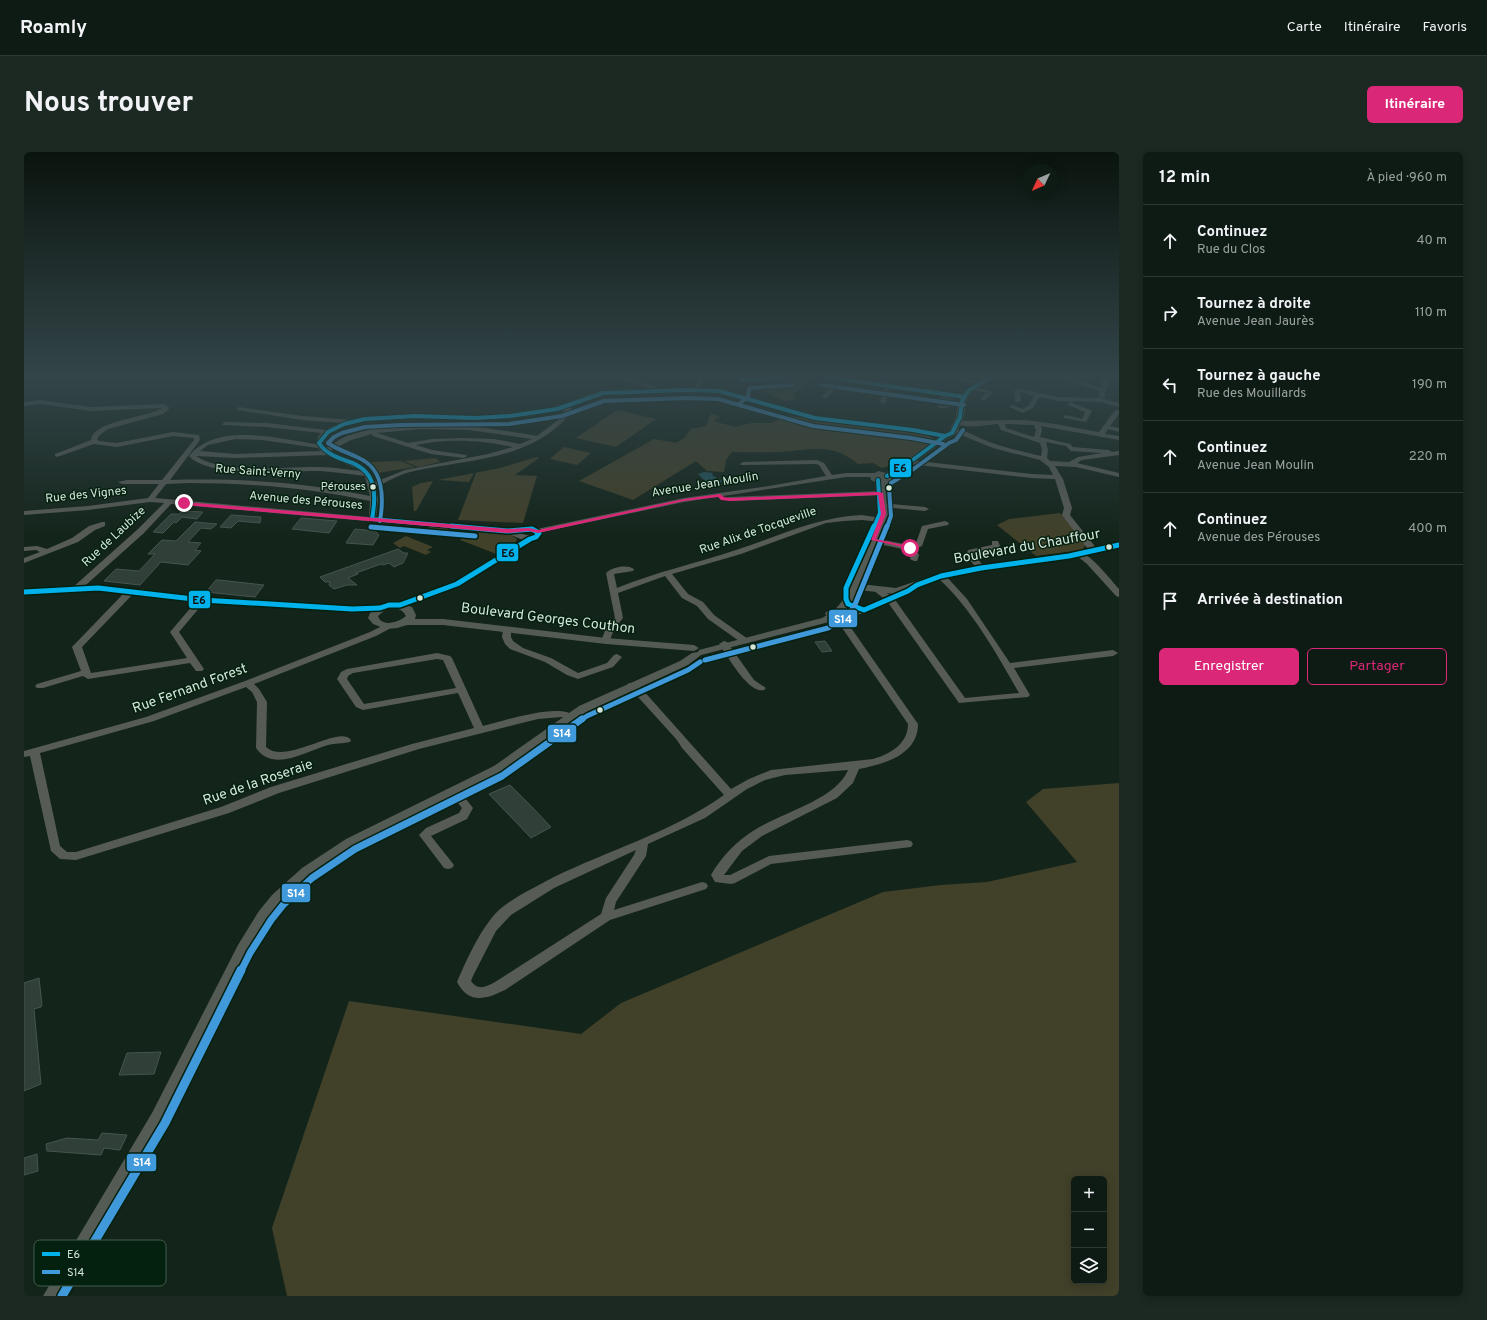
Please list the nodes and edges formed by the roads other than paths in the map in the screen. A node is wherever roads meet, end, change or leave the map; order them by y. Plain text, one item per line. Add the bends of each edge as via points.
1 (104, 430) edge
2 (312, 430) edge
3 (331, 430) edge
4 (400, 430) edge
5 (497, 430) edge
6 (550, 430) edge
7 (906, 430) edge
8 (1005, 430) edge
9 (1039, 430) edge
10 (1077, 430) edge
11 (1097, 430) edge
12 (1112, 430) edge
13 (1116, 430) edge
14 (1119, 430) edge
15 (954, 431) joint
16 (326, 432) junction
17 (1009, 432) junction
18 (372, 434) junction
19 (1091, 434) junction
20 (945, 436) junction
21 (539, 438) junction
22 (975, 438) junction
23 (983, 438) dead end
24 (1003, 438) dead end
25 (1036, 438) junction
26 (1119, 438) edge
27 (95, 441) junction
28 (1109, 441) edge
29 (408, 445) junction
30 (319, 446) junction
31 (520, 447) junction
32 (1024, 449) dead end
33 (327, 452) junction
34 (56, 455) dead end
35 (194, 455) junction
36 (184, 456) junction
37 (474, 457) junction
38 (1042, 458) junction
39 (909, 463) junction
40 (1049, 463) junction
41 (743, 464) dead end
42 (1071, 464) junction
43 (368, 474) junction
44 (1119, 475) edge
45 (830, 477) junction
46 (1058, 477) junction
47 (880, 478) junction
48 (122, 482) dead end
49 (165, 482) junction
50 (373, 486) junction
51 (880, 493) junction
52 (720, 495) junction
53 (373, 499) junction
54 (150, 500) junction
55 (169, 502) junction
56 (883, 505) junction
57 (925, 509) dead end
58 (24, 513) edge
59 (372, 519) junction
60 (879, 520) junction
61 (102, 524) dead end
62 (945, 524) dead end
63 (523, 535) junction
64 (871, 540) junction
65 (995, 543) dead end
66 (1119, 545) edge
67 (910, 548) junction
68 (24, 549) edge
69 (45, 551) junction
70 (1094, 551) junction
71 (1080, 554) junction
72 (914, 558) dead end
73 (24, 561) edge
74 (981, 568) junction
75 (630, 569) dead end
76 (668, 574) junction
77 (941, 576) junction
78 (853, 584) junction
79 (918, 585) junction
80 (78, 590) junction
81 (877, 590) junction
82 (24, 592) edge
83 (126, 592) junction
84 (614, 592) junction
85 (1119, 594) edge
86 (890, 599) junction
87 (202, 600) junction
88 (844, 603) junction
89 (864, 610) junction
90 (406, 613) junction
91 (376, 614) junction
92 (833, 616) junction
93 (388, 626) junction
94 (507, 630) junction
95 (361, 638) junction
96 (744, 640) junction
97 (606, 642) junction
98 (725, 645) junction
99 (656, 646) junction
100 (672, 648) junction
101 (695, 652) junction
102 (1113, 653) dead end
103 (617, 657) dead end
104 (193, 660) junction
105 (680, 662) junction
106 (1009, 666) junction
107 (199, 669) dead end
108 (668, 669) junction
109 (87, 672) junction
110 (248, 683) junction
111 (40, 686) dead end
112 (632, 686) junction
113 (761, 688) dead end
114 (461, 690) junction
115 (570, 717) junction
116 (480, 730) junction
117 (346, 740) dead end
118 (29, 752) edge
119 (854, 765) junction
120 (451, 794) junction
121 (731, 796) junction
122 (643, 843) junction
123 (907, 844) dead end
124 (448, 865) dead end
125 (702, 886) dead end
126 (606, 917) junction
127 (86, 1240) edge
128 (59, 1286) edge
129 (53, 1296) edge

1 - 27 street via 95,436
2 - 16 street
3 - 16 street
4 - 18 street
5 - 21 street
6 - 21 street
7 - 20 street
8 - 17 street
9 - 25 street
10 - 19 street
11 - 28 street
12 - 28 street
13 - 28 street
14 - 28 street
15 - 20 main road
15 - 22 street
16 - 30 street via 320,439
17 - 24 street
17 - 25 street
18 - 29 street
18 - 33 street via 349,438
19 - 25 street via 1071,438
19 - 28 street
20 - 39 main road
21 - 31 street
22 - 23 street
22 - 38 street via 995,447
25 - 28 street via 1068,445 1071,449 1086,449
25 - 32 street
25 - 38 street via 1043,442 1045,450
26 - 28 street
27 - 34 street
27 - 36 street via 102,445 117,445 173,434 197,436 197,440
28 - 42 street via 1093,456 1078,459
29 - 31 street via 463,440
29 - 37 street via 432,452
30 - 33 street
30 - 35 street via 245,436 212,442 201,447
31 - 37 street
33 - 35 street
33 - 43 street via 361,467
35 - 36 street
35 - 43 street via 194,459 203,464 217,466 269,470 318,469
36 - 49 street
37 - 50 street via 405,472
38 - 40 street
39 - 46 street
39 - 47 main road
40 - 42 street
40 - 46 street
41 - 45 street via 817,462 822,464
42 - 44 street
43 - 50 street
45 - 47 street, Avenue Jean Moulin via 861,474
45 - 52 street, Avenue Jean Moulin
46 - 70 street via 1068,508 1066,514
47 - 51 main road
48 - 49 street, Rue Saint-Verny
49 - 53 street, Rue Saint-Verny via 275,482
49 - 54 street
50 - 53 street
51 - 52 street via 730,499 722,498
51 - 56 main road
51 - 60 main road
52 - 63 street, Avenue Jean Moulin via 609,515 538,534
53 - 59 street
54 - 55 street, Avenue des Pérouses
54 - 58 street, Rue des Vignes
55 - 59 street, Avenue des Pérouses
55 - 80 street, Rue de Laubize
56 - 57 street
56 - 60 main road via 883,514
59 - 63 street, Avenue des Pérouses via 507,531
60 - 64 main road
60 - 76 street, Rue Alix de Tocqueville via 855,518 819,522 739,552
61 - 69 street via 75,540
62 - 67 street via 925,528 919,544
63 - 90 street via 518,547 463,581 412,604
64 - 67 street
64 - 78 main road
64 - 78 main road
65 - 74 street via 996,546 992,548 971,552 970,555
66 - 70 main road, Boulevard du Chauffour
67 - 72 street via 915,555
68 - 69 street via 37,548
69 - 73 street
70 - 71 main road, Boulevard du Chauffour
71 - 74 main road, Boulevard du Chauffour
71 - 85 street
74 - 77 main road, Boulevard du Chauffour
75 - 84 street via 616,570 610,574
76 - 84 street, Rue Alix de Tocqueville
76 - 96 street via 685,596 697,602 710,617
77 - 79 main road, Boulevard du Chauffour
77 - 106 street via 966,603
78 - 81 main road
78 - 88 main road
79 - 81 main road via 897,591
79 - 86 main road
80 - 82 main road
80 - 83 main road
81 - 86 street
83 - 87 main road
83 - 109 street via 77,647
84 - 97 street via 619,618 610,628
86 - 89 main road
86 - 106 street via 962,701 1025,695
87 - 91 main road via 352,609
87 - 104 street via 174,632
88 - 89 main road
88 - 92 main road
89 - 92 main road
90 - 91 main road via 389,605
90 - 93 main road via 401,624
90 - 94 main road, Boulevard Georges Couthon via 436,621
91 - 93 main road via 382,625
91 - 95 street via 368,633
92 - 96 main road
92 - 119 street via 913,724 910,740 889,758
93 - 95 street, Rue Fernand Forest
94 - 97 main road, Boulevard Georges Couthon
94 - 103 street via 509,643 517,649 547,659 578,676 610,665
95 - 110 street, Rue Fernand Forest
96 - 98 main road
97 - 99 main road, Boulevard Georges Couthon
98 - 101 main road
98 - 113 street via 751,682
99 - 100 main road, Boulevard Georges Couthon
99 - 101 main road, Boulevard Georges Couthon
100 - 101 main road, Boulevard Georges Couthon
100 - 105 main road via 680,656
101 - 105 main road
101 - 108 main road via 684,663
102 - 106 street
104 - 107 street
104 - 109 street via 88,676
105 - 108 main road
108 - 112 main road
109 - 111 street
110 - 117 street via 262,702 261,748 266,755 281,757 329,742
110 - 118 street, Rue Fernand Forest via 150,719
112 - 115 main road via 583,708
112 - 121 street via 682,738 686,746
114 - 114 street via 447,658 437,656 350,671 342,678 359,705 363,707
114 - 116 street
115 - 116 street, Rue de la Roseraie via 563,714 538,716
115 - 120 main road via 498,769
116 - 118 street, Rue de la Roseraie via 409,748 275,790 225,810 76,856 64,856 55,848
119 - 121 street via 769,774
119 - 123 street via 849,780 833,795 758,833 738,848 717,875 719,879 731,880 769,860
120 - 124 street via 466,812 463,816 425,835
120 - 127 main road via 351,842 328,856 306,872 264,915 242,949 158,1119
121 - 122 street via 703,814
122 - 126 street via 640,856 610,901
122 - 126 street via 609,856 565,878 500,916 468,969 464,982 472,992 485,993 500,986
125 - 126 street
128 - 129 main road

